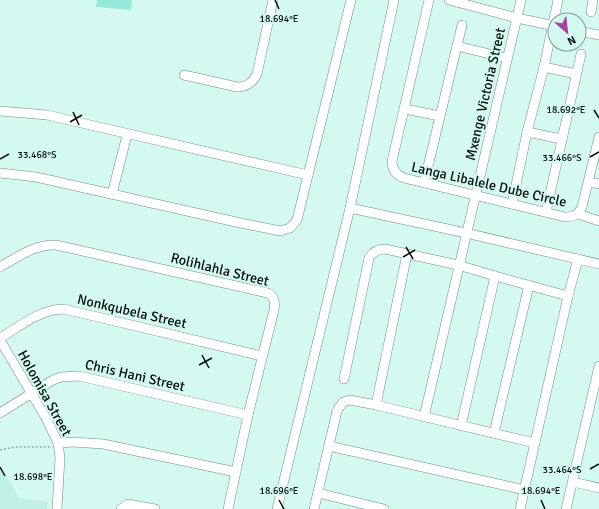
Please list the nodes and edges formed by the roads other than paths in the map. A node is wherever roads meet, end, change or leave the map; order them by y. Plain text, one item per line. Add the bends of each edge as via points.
1 (273, 0) edge
2 (351, 0) edge
3 (394, 0) edge
4 (429, 0) edge
5 (449, 0) edge
6 (521, 0) edge
7 (558, 0) edge
8 (593, 0) edge
9 (556, 12) edge
10 (591, 12) dead end
11 (517, 18) junction
12 (547, 24) edge
13 (462, 25) dead end
14 (587, 33) edge
15 (599, 35) edge
16 (457, 46) junction
17 (547, 52) edge
18 (580, 54) dead end
19 (506, 58) junction
20 (544, 67) junction
21 (576, 74) junction
22 (184, 75) dead end
23 (405, 109) junction
24 (0, 111) edge
25 (440, 116) junction
26 (527, 132) junction
27 (127, 134) junction
28 (562, 139) junction
29 (598, 143) edge
30 (0, 172) edge
31 (308, 175) junction
32 (589, 182) junction
33 (424, 183) junction
34 (599, 184) edge
35 (112, 194) junction
36 (476, 196) junction
37 (512, 204) junction
38 (350, 208) junction
39 (546, 212) junction
40 (578, 214) junction
41 (599, 221) edge
42 (466, 233) junction
43 (407, 254) junction
44 (578, 259) junction
45 (599, 264) edge
46 (458, 265) junction
47 (0, 267) edge
48 (495, 276) junction
49 (530, 285) junction
50 (568, 296) junction
51 (0, 339) edge
52 (262, 356) junction
53 (599, 366) edge
54 (344, 379) dead end
55 (32, 394) junction
56 (376, 405) junction
57 (0, 413) edge
58 (248, 415) junction
59 (424, 417) junction
60 (461, 426) junction
61 (494, 433) junction
62 (535, 443) junction
63 (59, 445) junction
64 (329, 446) junction
65 (236, 472) junction
66 (572, 482) junction
67 (599, 488) edge
68 (525, 490) junction
69 (318, 493) junction
70 (57, 509) edge
71 (121, 509) edge
72 (154, 509) edge
73 (228, 509) edge
74 (277, 509) edge
75 (314, 509) edge
76 (384, 509) edge
77 (520, 509) edge
78 (566, 509) edge

1 - 22 street via 257,74 253,81 237,87
2 - 31 street
3 - 38 street
4 - 23 street, Langa Libalele Dube Circle
5 - 11 street
6 - 11 street, Mxenge Victoria Street
7 - 9 street
8 - 10 street
11 - 12 street
11 - 19 street, Mxenge Victoria Street
13 - 16 street
14 - 15 street
16 - 19 street
16 - 25 street
17 - 20 street
18 - 21 street
19 - 36 street, Mxenge Victoria Street
20 - 21 street
20 - 26 street
21 - 28 street
23 - 25 street
23 - 33 street, Langa Libalele Dube Circle via 392,161 393,168 401,177
24 - 27 street via 47,115
25 - 33 street
26 - 28 street
26 - 37 street
27 - 31 street
27 - 35 street
28 - 39 street
29 - 32 street, Langa Libalele Dube Circle
30 - 35 street via 36,177
31 - 35 street via 297,220 283,231
32 - 34 street
32 - 40 street, Langa Libalele Dube Circle
33 - 36 street, Langa Libalele Dube Circle
36 - 37 street, Langa Libalele Dube Circle
36 - 42 street, Mxenge Victoria Street
37 - 39 street, Langa Libalele Dube Circle
38 - 42 street
38 - 74 street
39 - 40 street, Langa Libalele Dube Circle via 565,217
40 - 41 street
42 - 44 street
42 - 46 street, Mxenge Victoria Street
43 - 46 street
43 - 54 street via 377,250 369,258
43 - 56 street
44 - 45 street
44 - 50 street
46 - 48 street
46 - 59 street, Mxenge Victoria Street
47 - 52 street, Rolihlahla Street via 30,250 56,245 268,293 274,299 274,310
48 - 49 street
48 - 60 street
49 - 50 street
49 - 61 street
50 - 62 street
51 - 52 street, Nonkqubela Street via 33,318 52,310 64,309
51 - 55 street, Holomisa Street
52 - 58 street, Rolihlahla Street
53 - 66 street
55 - 57 street, Chris Hani Street
55 - 58 street, Chris Hani Street via 53,380 79,376
55 - 63 street, Holomisa Street
56 - 59 street
56 - 64 street via 350,400 343,402 337,410
58 - 65 street, Rolihlahla Street
59 - 60 street
60 - 61 street
61 - 62 street
62 - 68 street
63 - 65 street via 73,442 103,444
63 - 70 street, Holomisa Street
64 - 68 street
64 - 69 street
65 - 73 street, Rolihlahla Street
66 - 67 street
66 - 78 street
68 - 77 street
69 - 75 street
69 - 76 street
71 - 72 street via 128,504

